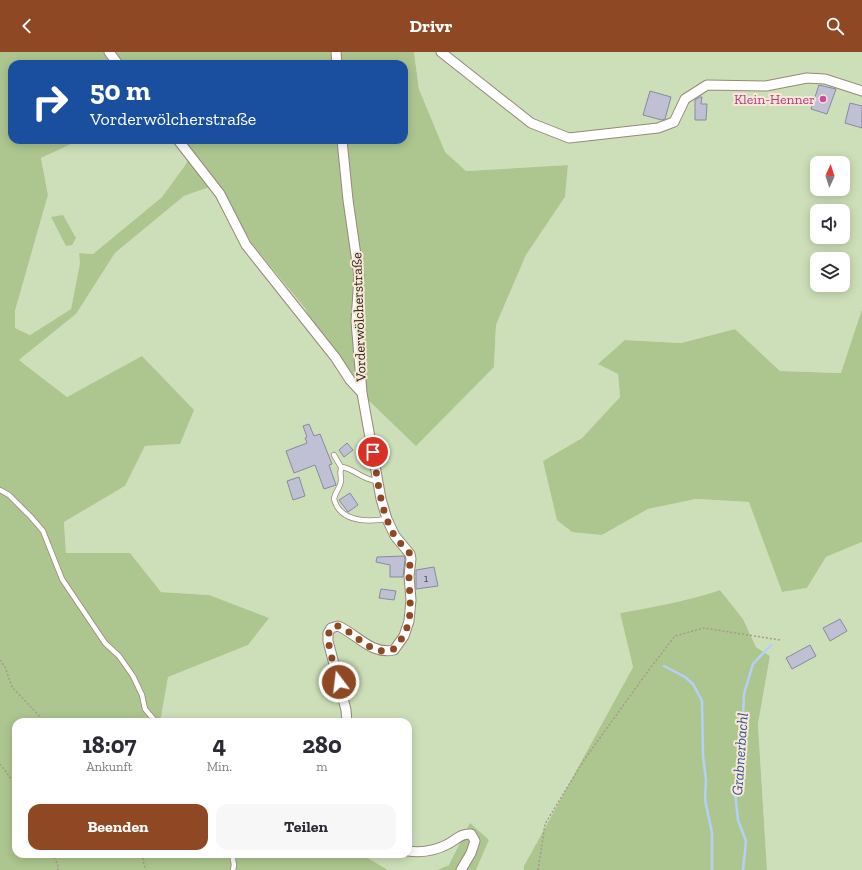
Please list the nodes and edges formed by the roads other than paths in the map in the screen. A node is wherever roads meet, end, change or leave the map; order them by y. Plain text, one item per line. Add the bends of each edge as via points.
1 (441, 52) edge
2 (862, 91) edge
3 (181, 144) edge
4 (342, 144) edge
5 (362, 393) junction
6 (334, 455) dead end
7 (341, 467) junction
8 (378, 481) junction
9 (0, 490) edge
10 (387, 519) junction
11 (153, 718) edge
12 (347, 718) edge
13 (412, 851) edge
14 (233, 858) edge
15 (233, 870) edge
16 (461, 870) edge

1 - 2 street via 531,123 569,138 658,128 674,122 685,99 707,85 766,86 807,78 825,79
3 - 5 street via 220,194 246,245
4 - 5 street, Vorderwölcherstraße via 359,276 356,320
5 - 8 street, Vorderwölcherstraße
6 - 7 lane
7 - 8 lane via 346,467 366,479
7 - 10 lane via 341,479 334,499 341,512 353,519
8 - 10 street, Vorderwölcherstraße
9 - 11 lane via 26,511 43,531 62,579 105,642 133,676 145,708
10 - 12 street, Vorderwölcherstraße via 395,536 410,554 409,621 397,647 389,651 377,650 338,626 330,630 328,641
13 - 16 street via 437,850 460,836 471,834 475,841
14 - 15 lane

